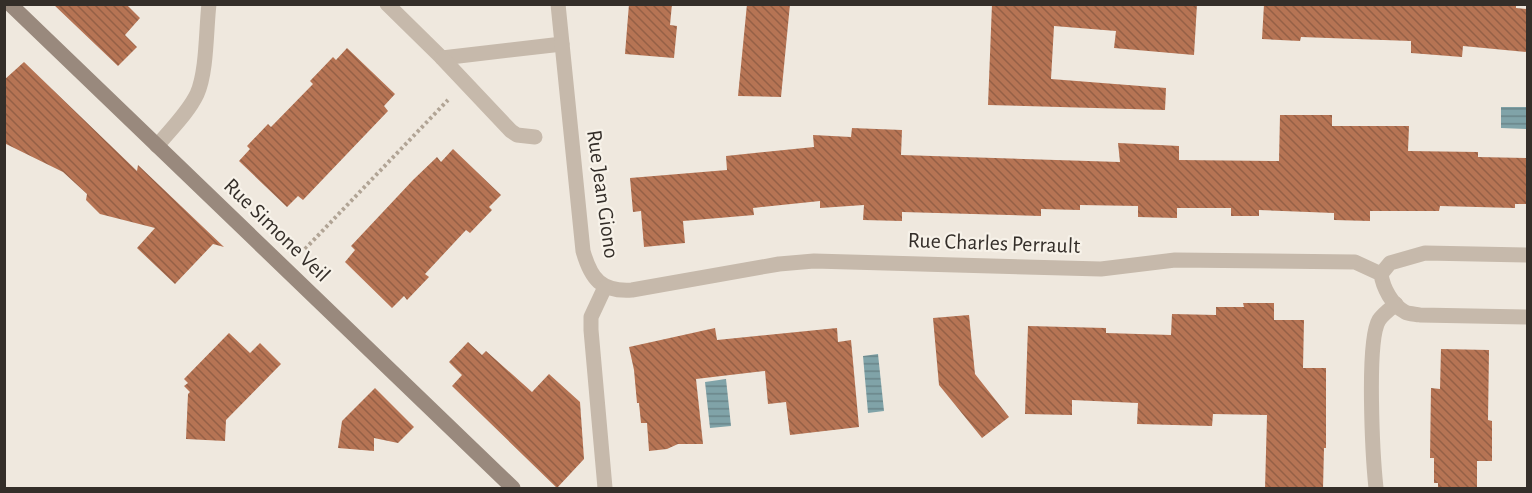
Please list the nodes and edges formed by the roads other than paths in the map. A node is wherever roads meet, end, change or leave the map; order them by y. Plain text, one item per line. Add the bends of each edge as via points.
1 (10, 4) edge
2 (209, 4) edge
3 (387, 4) edge
4 (558, 4) edge
5 (562, 44) junction
6 (442, 58) junction
7 (535, 137) dead end
8 (157, 146) junction
9 (1527, 255) edge
10 (1381, 274) junction
11 (605, 287) junction
12 (1396, 304) junction
13 (1527, 317) edge
14 (513, 489) edge
15 (605, 489) edge
16 (1376, 489) edge

1 - 8 main road, Rue Simone Veil
2 - 8 street via 198,92
3 - 6 street
4 - 5 street, Rue Jean Giono
5 - 6 street
5 - 11 street, Rue Jean Giono via 583,251 594,278
6 - 7 street via 511,131
8 - 14 main road, Rue Simone Veil
9 - 10 street via 1425,253 1390,263
10 - 11 street, Rue Charles Perrault via 1355,261 1175,260 1101,269 814,261 632,290
10 - 12 street via 1383,287
11 - 15 street, Rue Jean Giono via 591,324
12 - 13 street via 1405,312 1420,315
12 - 16 street via 1378,321 1373,336

